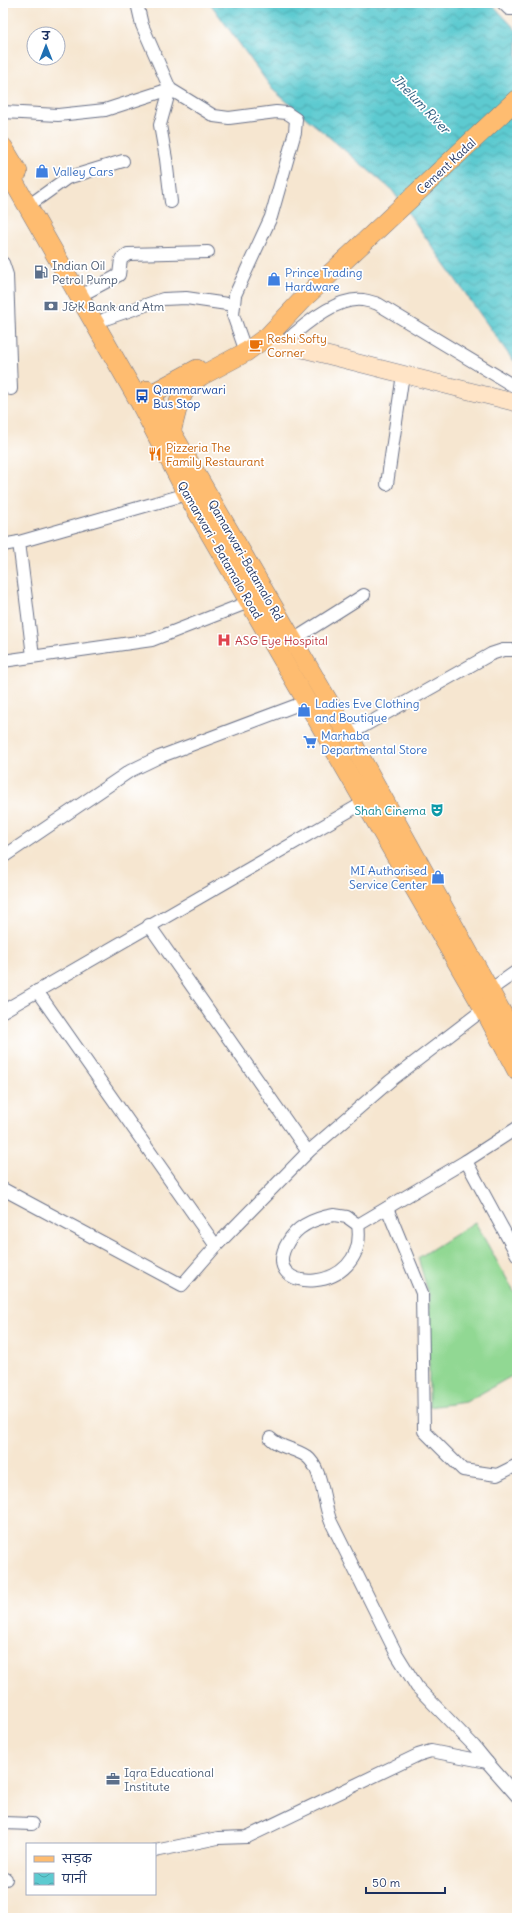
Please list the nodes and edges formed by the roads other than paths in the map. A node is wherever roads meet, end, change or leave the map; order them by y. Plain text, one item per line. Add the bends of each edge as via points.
1 (137, 3) edge
2 (504, 3) edge
3 (517, 9) edge
4 (170, 89) junction
5 (517, 99) edge
6 (3, 112) edge
7 (3, 147) edge
8 (123, 160) dead end
9 (3, 164) edge
10 (35, 201) junction
11 (171, 202) dead end
12 (208, 252) dead end
13 (3, 263) edge
14 (89, 290) junction
15 (234, 305) junction
16 (105, 318) junction
17 (275, 340) junction
18 (247, 348) junction
19 (403, 374) junction
20 (517, 388) edge
21 (11, 389) dead end
22 (144, 398) junction
23 (517, 403) edge
24 (171, 432) junction
25 (387, 484) dead end
26 (187, 494) junction
27 (18, 542) junction
28 (3, 545) edge
29 (364, 595) dead end
30 (249, 602) junction
31 (293, 640) junction
32 (517, 650) edge
33 (33, 656) junction
34 (3, 661) edge
35 (305, 702) junction
36 (348, 735) junction
37 (363, 803) junction
38 (3, 857) edge
39 (149, 926) junction
40 (517, 971) edge
41 (490, 990) junction
42 (37, 991) junction
43 (484, 1009) junction
44 (3, 1011) edge
45 (517, 1040) edge
46 (517, 1071) edge
47 (517, 1128) edge
48 (308, 1152) junction
49 (466, 1161) junction
50 (3, 1189) edge
51 (387, 1208) junction
52 (358, 1225) junction
53 (216, 1246) junction
54 (517, 1255) edge
55 (270, 1438) dead end
56 (517, 1465) edge
57 (487, 1762) junction
58 (517, 1796) edge
59 (3, 1823) edge
60 (32, 1824) dead end
61 (156, 1851) edge

1 - 4 street via 142,25
2 - 3 street via 509,9
4 - 6 street via 105,110 58,115
4 - 11 street via 160,126
4 - 15 street via 214,116 229,118 276,112 288,113 296,120 295,132 271,217 235,295
5 - 17 main road, Cement Kadal via 301,301
7 - 10 main road
8 - 10 street via 67,178
9 - 22 main road
10 - 14 main road
12 - 14 street via 128,254 121,259 119,275
13 - 21 street via 7,275
14 - 16 main road
15 - 16 street via 186,298 163,299
15 - 18 street via 233,315
16 - 22 main road
17 - 18 main road, Cement Kadal
17 - 19 street
17 - 20 street via 348,301 362,300 378,304
18 - 22 main road
18 - 24 main road via 187,386 179,402
19 - 23 street
19 - 25 street
22 - 24 main road, Qamarwari-Batamalo Rd
22 - 26 main road, Qamarwari - Batamalo Road
24 - 31 main road, Qamarwari-Batamalo Rd
26 - 27 street
26 - 30 main road, Qamarwari - Batamalo Road
27 - 28 street
27 - 33 street
29 - 31 street
30 - 33 street via 152,640
30 - 35 main road, Qamarwari - Batamalo Road
31 - 36 main road, Qamarwari-Batamalo Rd
32 - 36 street via 503,650 491,654
33 - 34 street
35 - 37 main road, Qamarwari - Batamalo Road
35 - 38 street via 159,757 130,771
36 - 41 main road, Qamarwari-Batamalo Rd
37 - 39 street
37 - 43 main road, Qamarwari - Batamalo Road
39 - 42 street
39 - 48 street
40 - 41 street
41 - 45 main road, Qamarwari-Batamalo Rd
42 - 44 street
42 - 53 street
43 - 46 main road
43 - 48 street via 390,1081
47 - 49 street
48 - 53 street
49 - 51 street
49 - 54 street
50 - 53 street via 182,1285
51 - 52 street
51 - 56 street via 422,1294 424,1431 463,1470 497,1476
52 - 52 street via 347,1217 334,1215 318,1218 296,1232 282,1252 282,1264 288,1274 296,1280 314,1280 328,1278 344,1268 353,1258 358,1246
55 - 57 street via 274,1443 309,1458 318,1474 331,1522 396,1653 417,1687
57 - 58 street
57 - 61 street via 431,1751 247,1837 218,1838
59 - 60 street

